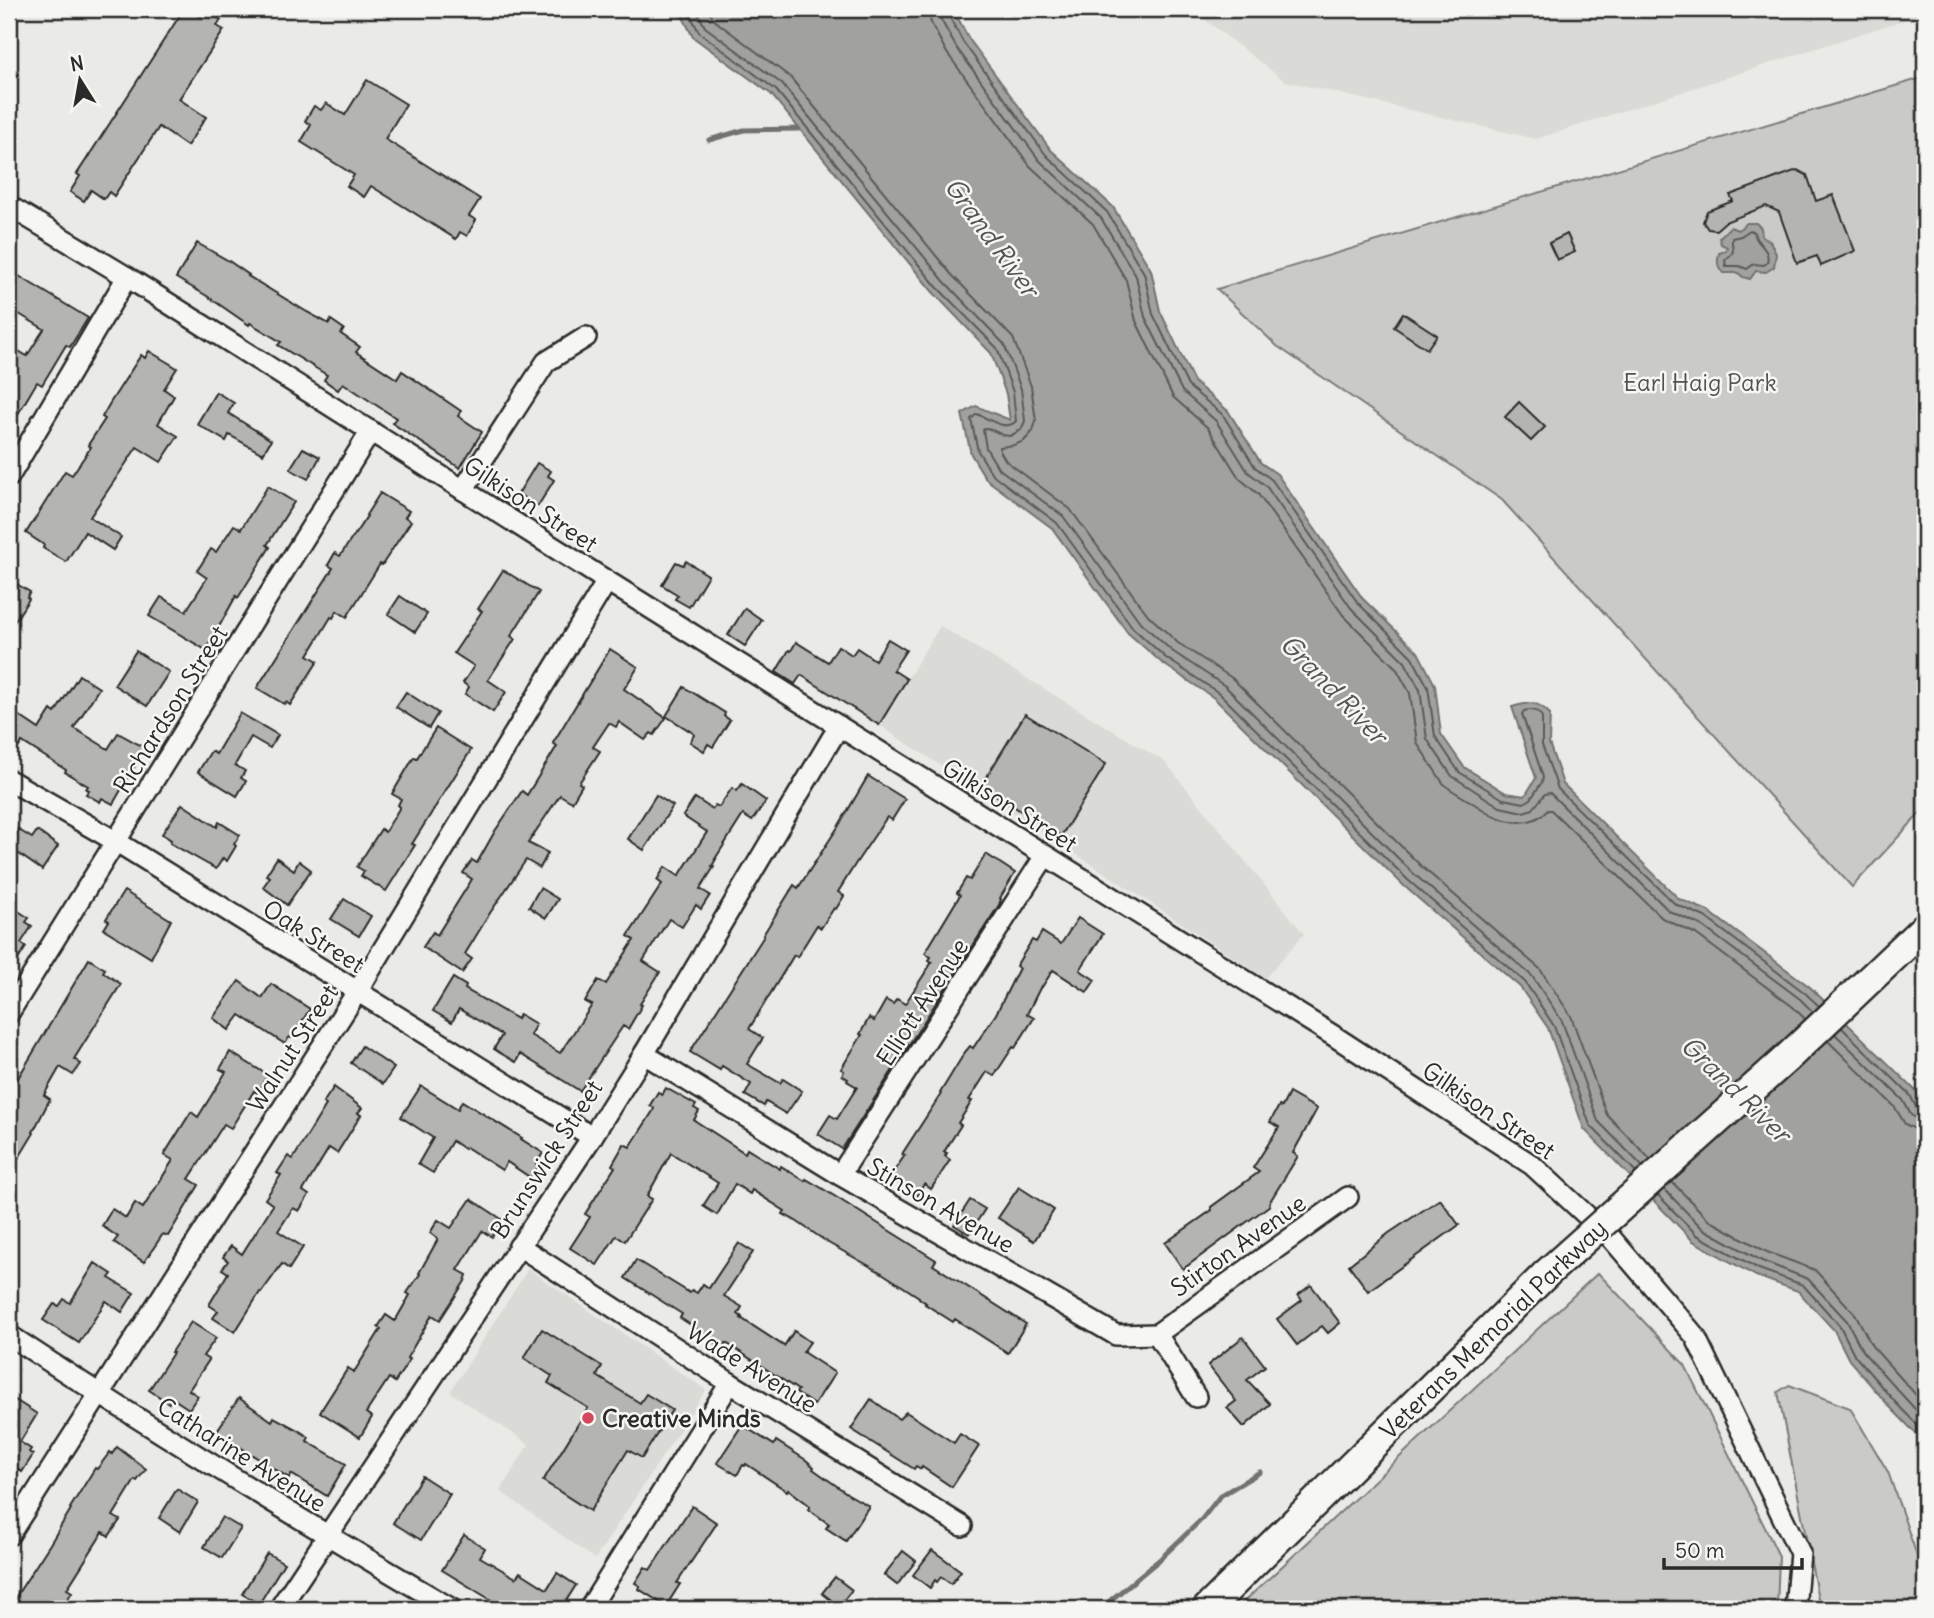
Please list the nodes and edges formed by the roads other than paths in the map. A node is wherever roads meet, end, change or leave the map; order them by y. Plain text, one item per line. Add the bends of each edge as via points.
1 (9, 206) edge
2 (127, 278) junction
3 (586, 337) dead end
4 (371, 431) junction
5 (9, 477) edge
6 (463, 490) junction
7 (607, 581) junction
8 (839, 726) junction
9 (9, 780) edge
10 (117, 842) junction
11 (1045, 856) junction
12 (1925, 927) edge
13 (1925, 951) edge
14 (357, 992) junction
15 (9, 1013) edge
16 (644, 1054) junction
17 (1787, 1058) junction
18 (592, 1137) junction
19 (840, 1175) junction
20 (1348, 1197) dead end
21 (519, 1246) junction
22 (1157, 1334) junction
23 (9, 1335) edge
24 (730, 1383) junction
25 (98, 1394) junction
26 (1196, 1397) dead end
27 (962, 1526) dead end
28 (9, 1535) edge
29 (327, 1536) junction
30 (279, 1609) edge
31 (452, 1609) edge
32 (589, 1609) edge
33 (1207, 1609) edge
34 (1796, 1609) edge

1 - 2 street, Gilkison Street
2 - 4 street, Gilkison Street
2 - 5 street
3 - 6 street via 546,362
4 - 6 street, Gilkison Street
4 - 10 street, Richardson Street
6 - 7 street, Gilkison Street
7 - 8 street, Gilkison Street
7 - 14 street, Walnut Street
8 - 11 street, Gilkison Street
8 - 16 street, Brunswick Street
9 - 10 street, Oak Street
10 - 14 street, Oak Street
10 - 15 street, Richardson Street
11 - 19 street, Elliott Avenue
11 - 34 street, Gilkison Street via 1532,1165 1612,1240 1695,1336 1800,1553
12 - 17 main road, Veterans Memorial Parkway
13 - 17 main road, Veterans Memorial Parkway via 1837,1028
14 - 18 street, Oak Street
14 - 25 street, Walnut Street
16 - 18 street, Brunswick Street
16 - 19 street, Stinson Avenue
17 - 33 main road, Veterans Memorial Parkway, bridge via 1546,1274
18 - 21 street, Brunswick Street
19 - 22 street, Stinson Avenue via 1116,1335
20 - 22 street, Stirton Avenue
21 - 24 street, Wade Avenue
21 - 29 street, Brunswick Street
22 - 26 street
23 - 25 street, Catharine Avenue
24 - 27 street, Wade Avenue
24 - 32 street
25 - 28 street, Walnut Street
25 - 29 street, Catharine Avenue
29 - 30 street, Brunswick Street
29 - 31 street, Catharine Avenue

